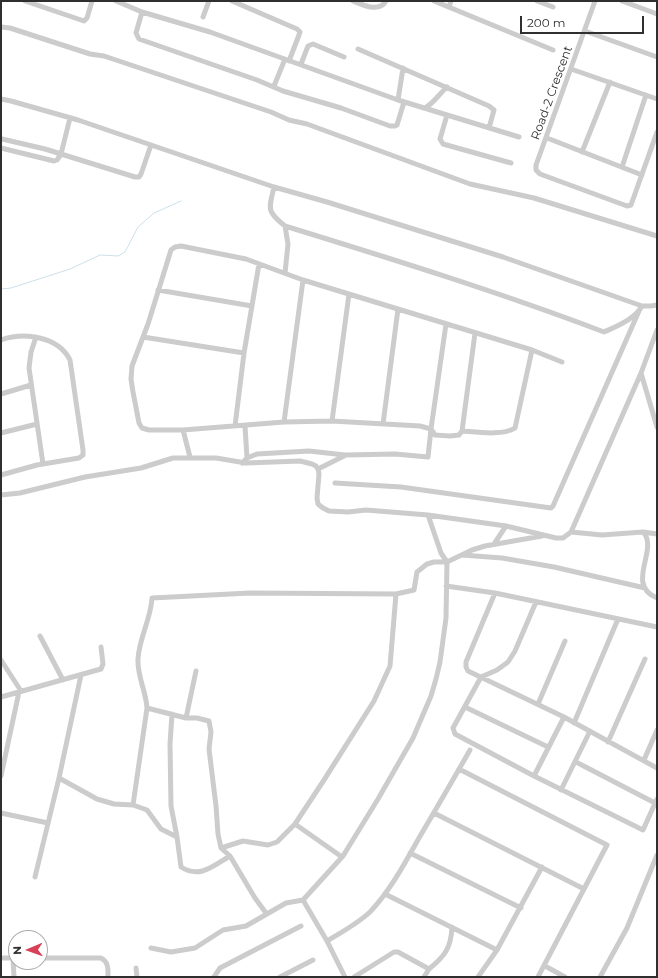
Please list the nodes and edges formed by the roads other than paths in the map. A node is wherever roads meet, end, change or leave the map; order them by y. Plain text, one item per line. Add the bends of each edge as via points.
1 (25, 1) edge
2 (92, 1) edge
3 (116, 1) edge
4 (209, 1) edge
5 (232, 1) edge
6 (353, 1) edge
7 (386, 1) edge
8 (434, 1) edge
9 (451, 1) edge
10 (537, 1) edge
11 (595, 1) edge
12 (622, 1) edge
13 (361, 2) edge
14 (449, 7) junction
15 (553, 7) dead end
16 (142, 12) junction
17 (657, 14) edge
18 (203, 17) dead end
19 (1, 27) edge
20 (585, 31) junction
21 (358, 49) dead end
22 (552, 50) dead end
23 (344, 57) dead end
24 (657, 57) edge
25 (287, 60) junction
26 (301, 64) junction
27 (402, 68) junction
28 (571, 69) junction
29 (610, 82) junction
30 (274, 86) junction
31 (446, 87) junction
32 (646, 95) junction
33 (1, 99) edge
34 (657, 99) edge
35 (398, 100) junction
36 (404, 102) junction
37 (425, 108) junction
38 (447, 115) junction
39 (70, 118) junction
40 (489, 128) junction
41 (657, 132) edge
42 (519, 137) dead end
43 (547, 138) junction
44 (2, 139) dead end
45 (151, 145) junction
46 (1, 148) edge
47 (582, 152) junction
48 (61, 154) junction
49 (511, 163) dead end
50 (622, 167) junction
51 (642, 175) junction
52 (274, 187) junction
53 (285, 226) junction
54 (657, 236) edge
55 (259, 264) junction
56 (285, 273) junction
57 (303, 280) junction
58 (158, 290) junction
59 (349, 294) junction
60 (657, 305) edge
61 (252, 306) junction
62 (641, 308) junction
63 (398, 309) junction
64 (446, 324) junction
65 (657, 330) edge
66 (475, 333) junction
67 (36, 337) junction
68 (143, 337) junction
69 (1, 340) edge
70 (532, 350) junction
71 (244, 353) junction
72 (562, 362) dead end
73 (641, 373) junction
74 (31, 385) junction
75 (1, 394) edge
76 (332, 421) junction
77 (284, 422) junction
78 (37, 424) junction
79 (383, 424) junction
80 (235, 426) junction
81 (245, 426) junction
82 (657, 427) edge
83 (431, 429) junction
84 (183, 430) junction
85 (462, 431) junction
86 (1, 433) edge
87 (345, 456) junction
88 (190, 457) junction
89 (247, 458) junction
90 (242, 463) junction
91 (43, 464) junction
92 (318, 469) junction
93 (1, 475) edge
94 (335, 483) dead end
95 (1, 495) edge
96 (428, 515) junction
97 (506, 526) junction
98 (571, 532) junction
99 (644, 532) junction
100 (657, 534) edge
101 (545, 536) junction
102 (494, 544) junction
103 (461, 555) junction
104 (447, 562) junction
105 (446, 586) junction
106 (645, 588) junction
107 (495, 593) junction
108 (396, 594) junction
109 (657, 598) edge
110 (536, 602) junction
111 (618, 619) junction
112 (657, 627) edge
113 (40, 636) dead end
114 (565, 641) dead end
115 (101, 647) dead end
116 (645, 659) dead end
117 (1, 660) edge
118 (196, 671) dead end
119 (81, 675) junction
120 (482, 677) junction
121 (63, 680) junction
122 (20, 692) junction
123 (1, 698) edge
124 (538, 704) junction
125 (465, 707) junction
126 (147, 708) junction
127 (172, 714) junction
128 (564, 717) junction
129 (186, 718) junction
130 (574, 723) junction
131 (657, 730) edge
132 (590, 731) junction
133 (608, 742) junction
134 (548, 747) junction
135 (470, 750) dead end
136 (644, 760) junction
137 (576, 762) junction
138 (657, 768) edge
139 (459, 769) junction
140 (1, 776) edge
141 (534, 776) junction
142 (59, 778) junction
143 (561, 790) junction
144 (656, 801) edge
145 (133, 805) junction
146 (434, 812) junction
147 (1, 814) edge
148 (48, 822) junction
149 (295, 824) junction
150 (177, 837) junction
151 (221, 848) junction
152 (410, 853) junction
153 (657, 855) edge
154 (230, 856) junction
155 (342, 857) junction
156 (542, 867) junction
157 (36, 877) dead end
158 (584, 889) junction
159 (385, 894) junction
160 (303, 900) junction
161 (521, 908) junction
162 (266, 914) junction
163 (301, 926) dead end
164 (452, 927) junction
165 (327, 941) junction
166 (151, 948) dead end
167 (497, 950) junction
168 (48, 958) edge
169 (313, 960) dead end
170 (545, 966) junction
171 (136, 968) dead end
172 (429, 969) junction
173 (108, 977) edge
174 (137, 977) edge
175 (214, 977) edge
176 (280, 977) edge
177 (345, 977) edge
178 (354, 977) edge
179 (424, 977) edge
180 (478, 977) edge
181 (538, 977) edge
182 (565, 977) edge
183 (600, 977) edge

1 - 2 street via 84,21
3 - 16 street
4 - 18 street
5 - 25 street via 297,28 299,36
6 - 13 street
7 - 13 street via 379,8 372,8
8 - 14 street
9 - 14 street
10 - 15 street
11 - 20 street, Road-2 Crescent
12 - 17 street
14 - 22 street
16 - 25 street via 210,32
16 - 30 street via 136,33 139,39
19 - 54 street via 104,56 307,124 470,184 534,198
20 - 24 street
20 - 28 street, Road-2 Crescent
21 - 27 street
23 - 26 street via 313,44 308,46
25 - 26 street
25 - 30 street
26 - 35 street
27 - 31 street
27 - 35 street
28 - 29 street
28 - 43 street, Road-2 Crescent
29 - 32 street
29 - 47 street
30 - 36 street via 390,126 397,125
31 - 37 street via 436,101
31 - 40 street via 492,108 494,114
32 - 34 street
32 - 50 street
33 - 39 street
35 - 36 street
36 - 37 street
37 - 38 street
38 - 40 street
38 - 49 street via 440,139 443,144
39 - 45 street
39 - 48 street
40 - 42 street
41 - 51 street
43 - 47 street
43 - 51 street, Road-2 Crescent via 536,165 536,170 540,174 627,206 631,205
44 - 48 street
45 - 48 street via 141,174 135,177
45 - 52 street
46 - 48 street via 54,161
47 - 50 street
50 - 51 street
52 - 53 street via 270,208 272,215
52 - 62 street via 503,257
53 - 56 street via 288,244
53 - 62 street via 459,281 604,332 621,324
55 - 56 street
55 - 58 street via 246,259 175,247 171,250
55 - 61 street
56 - 57 street
57 - 59 street
57 - 77 street
58 - 61 street
58 - 68 street
59 - 63 street
59 - 76 street
60 - 62 street
61 - 71 street
62 - 94 street via 551,508 401,487
63 - 64 street
63 - 79 street
64 - 66 street
64 - 83 street
65 - 73 street
66 - 70 street
66 - 85 street
67 - 69 street
67 - 74 street via 29,368
67 - 91 street via 59,346 70,360 83,450 83,455 79,458
68 - 71 street
68 - 84 street via 132,366 131,379 139,423 142,428 149,430
70 - 72 street
70 - 85 street via 515,428 504,432
71 - 80 street
73 - 82 street
73 - 98 street
74 - 75 street
74 - 78 street
76 - 77 street
76 - 79 street
77 - 81 street
78 - 86 street
78 - 91 street
79 - 83 street
80 - 81 street
80 - 84 street
81 - 89 street
83 - 85 street via 435,435 450,436 459,435
83 - 87 street via 428,457 395,454
84 - 88 street
87 - 89 street via 308,451 257,454
87 - 92 street
88 - 90 street via 223,458
88 - 95 street via 173,458 141,468
89 - 90 street
90 - 92 street via 300,461 312,464
91 - 93 street
92 - 96 street via 317,498 318,504 323,508 348,512 366,510
96 - 97 street
96 - 104 street via 441,553
97 - 101 street
97 - 102 street
98 - 99 street via 602,535
98 - 101 street via 563,538
99 - 100 street
99 - 106 street via 650,540
101 - 102 street
102 - 103 street
103 - 104 street
103 - 106 street via 502,558 554,567
104 - 105 street
104 - 108 street via 427,564 417,572 414,590
105 - 107 street
105 - 155 street via 446,618 440,662 431,696 412,738
106 - 109 street
107 - 110 street
107 - 120 street via 466,662 468,671
108 - 126 street via 250,593 152,598 138,658 138,674
108 - 149 street via 390,666 374,701
110 - 111 street
110 - 120 street via 508,662
111 - 112 street
111 - 130 street
113 - 121 street
114 - 124 street
115 - 119 street via 101,669
116 - 133 street
117 - 122 street
118 - 129 street
119 - 121 street
119 - 142 street
120 - 124 street
120 - 125 street
121 - 122 street
122 - 123 street
122 - 140 street
124 - 128 street
125 - 134 street
125 - 141 street via 453,728 455,734
126 - 127 street
126 - 145 street
127 - 129 street
127 - 150 street via 171,806
128 - 130 street
128 - 134 street
129 - 151 street via 209,721 211,732 208,749
130 - 132 street
131 - 136 street
132 - 133 street
132 - 137 street
133 - 136 street
134 - 141 street
135 - 139 street
136 - 138 street
137 - 143 street
137 - 144 street
139 - 146 street
139 - 158 street via 608,844
141 - 143 street
142 - 145 street via 97,799 114,804
142 - 148 street
143 - 144 street via 642,830
145 - 150 street via 147,810 162,829
146 - 152 street
146 - 156 street
147 - 148 street
148 - 157 street
149 - 151 street via 277,842 268,845 243,841
149 - 155 street
150 - 154 street via 181,867 188,872 203,872
151 - 154 street
152 - 159 street
152 - 161 street
153 - 183 street via 627,928
154 - 162 street
155 - 160 street
156 - 158 street
156 - 161 street
158 - 170 street
159 - 164 street
159 - 165 street via 361,920
160 - 162 street via 286,902
160 - 165 street
161 - 167 street
162 - 166 street via 246,926 223,930 195,948 168,952
163 - 175 street via 220,968
164 - 167 street
164 - 172 street via 452,937 445,955
165 - 177 street
167 - 180 street
168 - 173 street via 101,958 107,963
169 - 176 street
170 - 181 street
170 - 182 street
171 - 174 street
172 - 178 street via 394,952
172 - 179 street

